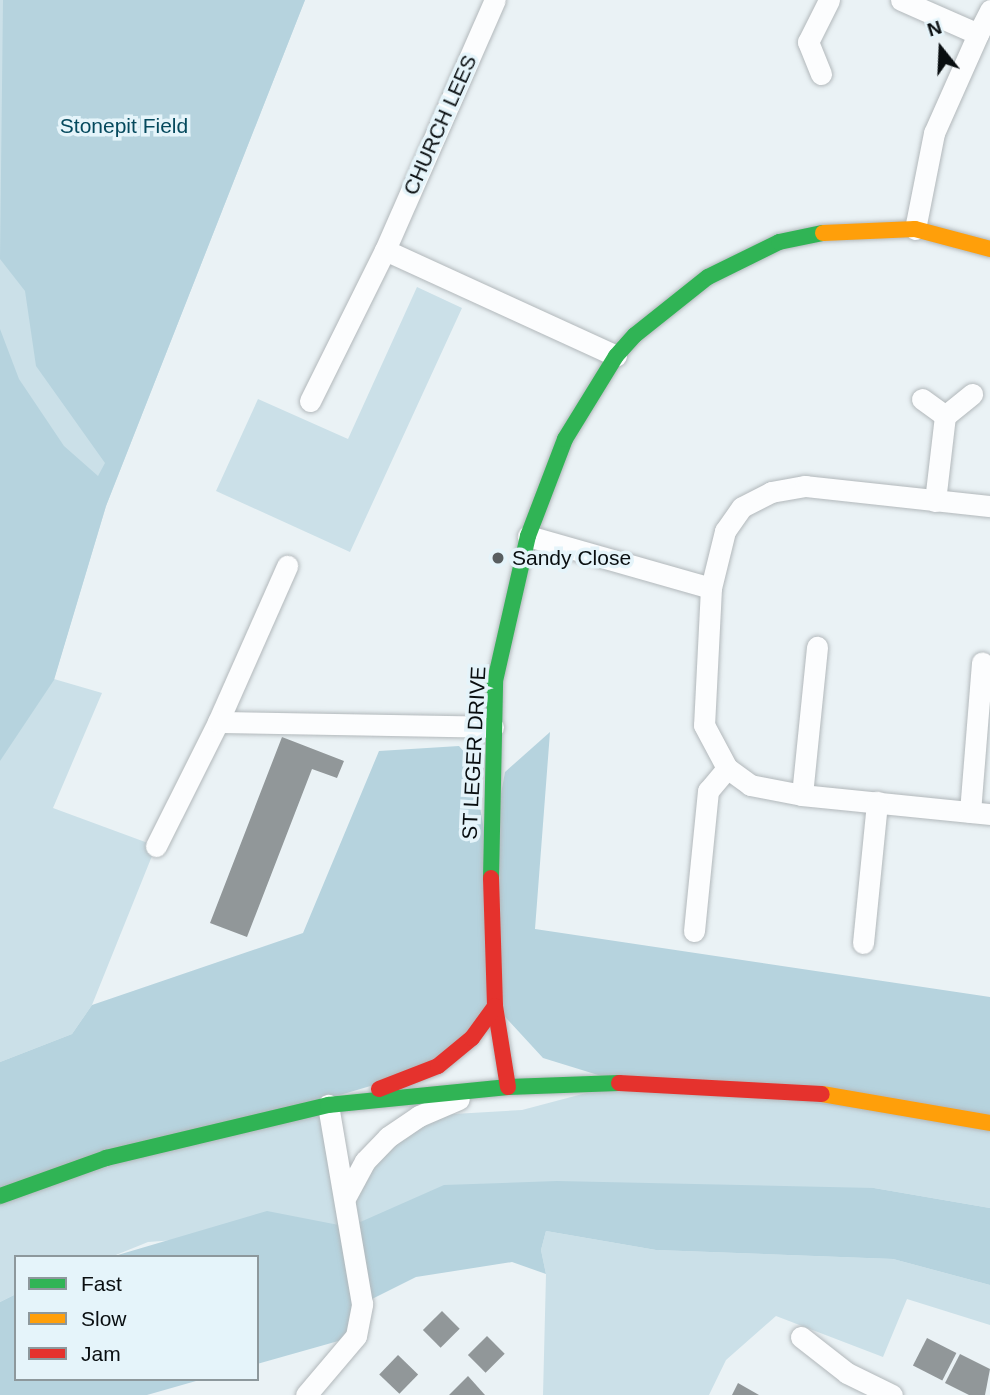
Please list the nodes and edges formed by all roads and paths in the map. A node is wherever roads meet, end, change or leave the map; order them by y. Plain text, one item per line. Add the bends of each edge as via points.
1 (495, 0) edge
2 (830, 0) edge
3 (901, 0) edge
4 (990, 10) edge
5 (978, 34) junction
6 (821, 74) dead end
7 (915, 229) junction
8 (990, 249) edge
9 (385, 250) junction
10 (616, 356) junction
11 (972, 394) dead end
12 (922, 399) dead end
13 (310, 401) dead end
14 (946, 416) junction
15 (935, 500) junction
16 (990, 506) edge
17 (528, 536) junction
18 (288, 566) dead end
19 (711, 588) junction
20 (817, 647) dead end
21 (982, 662) dead end
22 (218, 722) junction
23 (493, 727) junction
24 (727, 768) junction
25 (802, 795) junction
26 (877, 803) junction
27 (980, 813) edge
28 (156, 846) dead end
29 (694, 931) dead end
30 (863, 943) dead end
31 (495, 1006) junction
32 (508, 1087) junction
33 (484, 1089) junction
34 (337, 1104) junction
35 (990, 1123) edge
36 (0, 1196) edge
37 (345, 1198) junction
38 (802, 1337) dead end
39 (306, 1395) edge
40 (892, 1395) edge

1 - 9 street, CHURCH LEES
2 - 6 street via 808,42
3 - 5 street
4 - 5 street
5 - 7 street via 934,133
7 - 8 street, ST LEGER DRIVE
7 - 10 street, ST LEGER DRIVE via 828,232 779,242 708,276
9 - 10 street
9 - 13 street, CHURCH LEES
10 - 17 street, ST LEGER DRIVE via 565,439
11 - 14 street
12 - 14 street
14 - 15 street
15 - 16 street
15 - 19 street via 805,486 771,492 742,507 725,531
17 - 19 street
17 - 23 street, ST LEGER DRIVE via 504,636
18 - 22 street
19 - 24 street via 704,725
20 - 25 street
21 - 27 street
22 - 23 street
22 - 28 street
23 - 31 street, ST LEGER DRIVE via 490,862
24 - 25 street via 750,785
24 - 29 street via 708,791
25 - 26 street
26 - 27 street
26 - 30 street
31 - 32 street, ST LEGER DRIVE
31 - 34 street via 472,1038 438,1066
32 - 33 street
32 - 35 street via 624,1083 821,1094
33 - 34 street
33 - 37 street via 419,1116 388,1137 365,1161
34 - 36 street via 106,1158
34 - 37 street
37 - 39 street via 362,1304 356,1336
38 - 40 street via 847,1373

